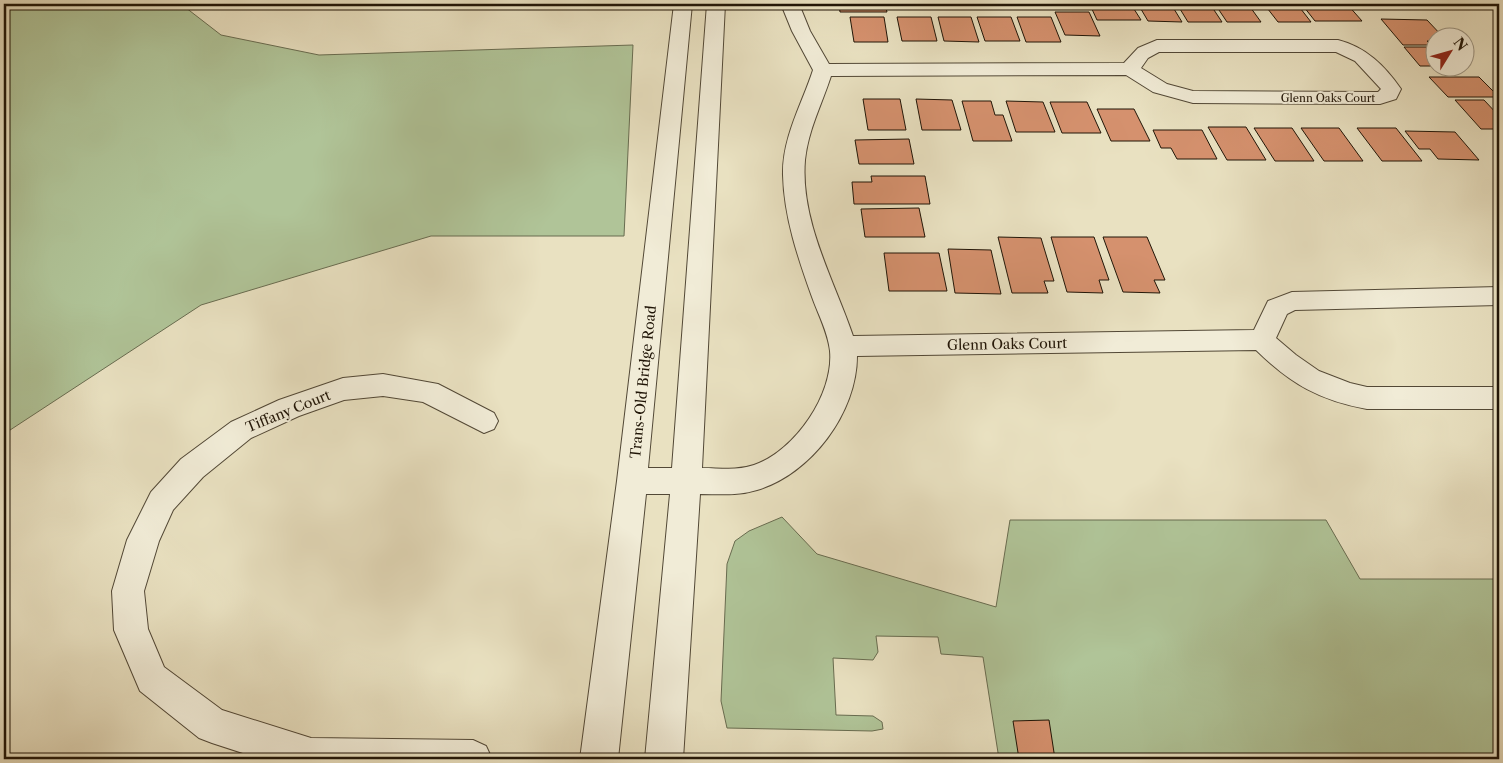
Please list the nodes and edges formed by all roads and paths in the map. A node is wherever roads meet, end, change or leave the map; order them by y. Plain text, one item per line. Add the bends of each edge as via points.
1 (683, 4) edge
2 (716, 4) edge
3 (790, 4) edge
4 (1131, 69) junction
5 (823, 70) junction
6 (1499, 296) edge
7 (1262, 340) junction
8 (843, 346) junction
9 (1499, 398) edge
10 (484, 421) dead end
11 (632, 482) junction
12 (686, 482) junction
13 (473, 759) edge
14 (599, 759) edge
15 (664, 759) edge

1 - 11 street, Trans-Old Bridge Road
2 - 12 street
3 - 5 street
4 - 4 street, Glenn Oaks Court via 1156,87 1193,97 1380,98 1389,94 1390,88 1364,58 1353,50 1338,46 1158,46 1146,49
4 - 5 street
5 - 8 street via 795,152 795,194 812,264
6 - 7 street via 1292,300 1277,308
7 - 8 street, Glenn Oaks Court
7 - 9 street via 1284,362 1315,384 1345,394 1366,398
8 - 12 street via 841,372 824,420 789,461 742,481
10 - 13 street, Tiffany Court via 428,392 383,385 343,389 289,408 241,430 192,468 162,501 143,540 128,591 131,630 152,679 212,724 311,757
11 - 12 street
11 - 14 street, Trans-Old Bridge Road
12 - 15 street

